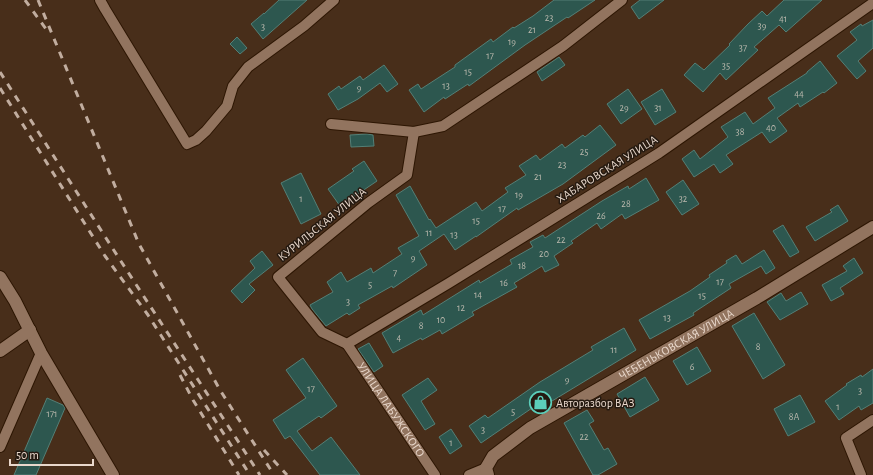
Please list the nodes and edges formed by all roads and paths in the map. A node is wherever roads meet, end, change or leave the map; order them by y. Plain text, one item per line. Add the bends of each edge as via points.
1 (100, 0) edge
2 (334, 0) edge
3 (622, 0) edge
4 (873, 3) edge
5 (331, 124) dead end
6 (414, 132) junction
7 (873, 227) edge
8 (0, 277) edge
9 (30, 330) junction
10 (346, 344) junction
11 (0, 351) edge
12 (41, 352) junction
13 (873, 420) edge
14 (0, 447) edge
15 (487, 471) edge
16 (113, 475) edge
17 (436, 475) edge
18 (469, 475) edge
19 (861, 475) edge

1 - 2 street via 187,144 206,131 227,106 233,86 248,68
3 - 6 street via 563,46 443,126
4 - 10 street, ХАБАРОВСКАЯ УЛИЦА via 659,153
5 - 6 street
6 - 10 street, КУРИЛЬСКАЯ УЛИЦА via 407,175 368,203 278,277 322,332
7 - 15 street, ЧЕБЕНЬКОВСКАЯ УЛИЦА via 757,298 530,428 494,456
8 - 9 street
9 - 11 street
9 - 12 street
10 - 17 street, УЛИЦА ЛАБУЖСКОГО
12 - 14 street
12 - 16 street
13 - 19 street via 846,438
15 - 18 street

